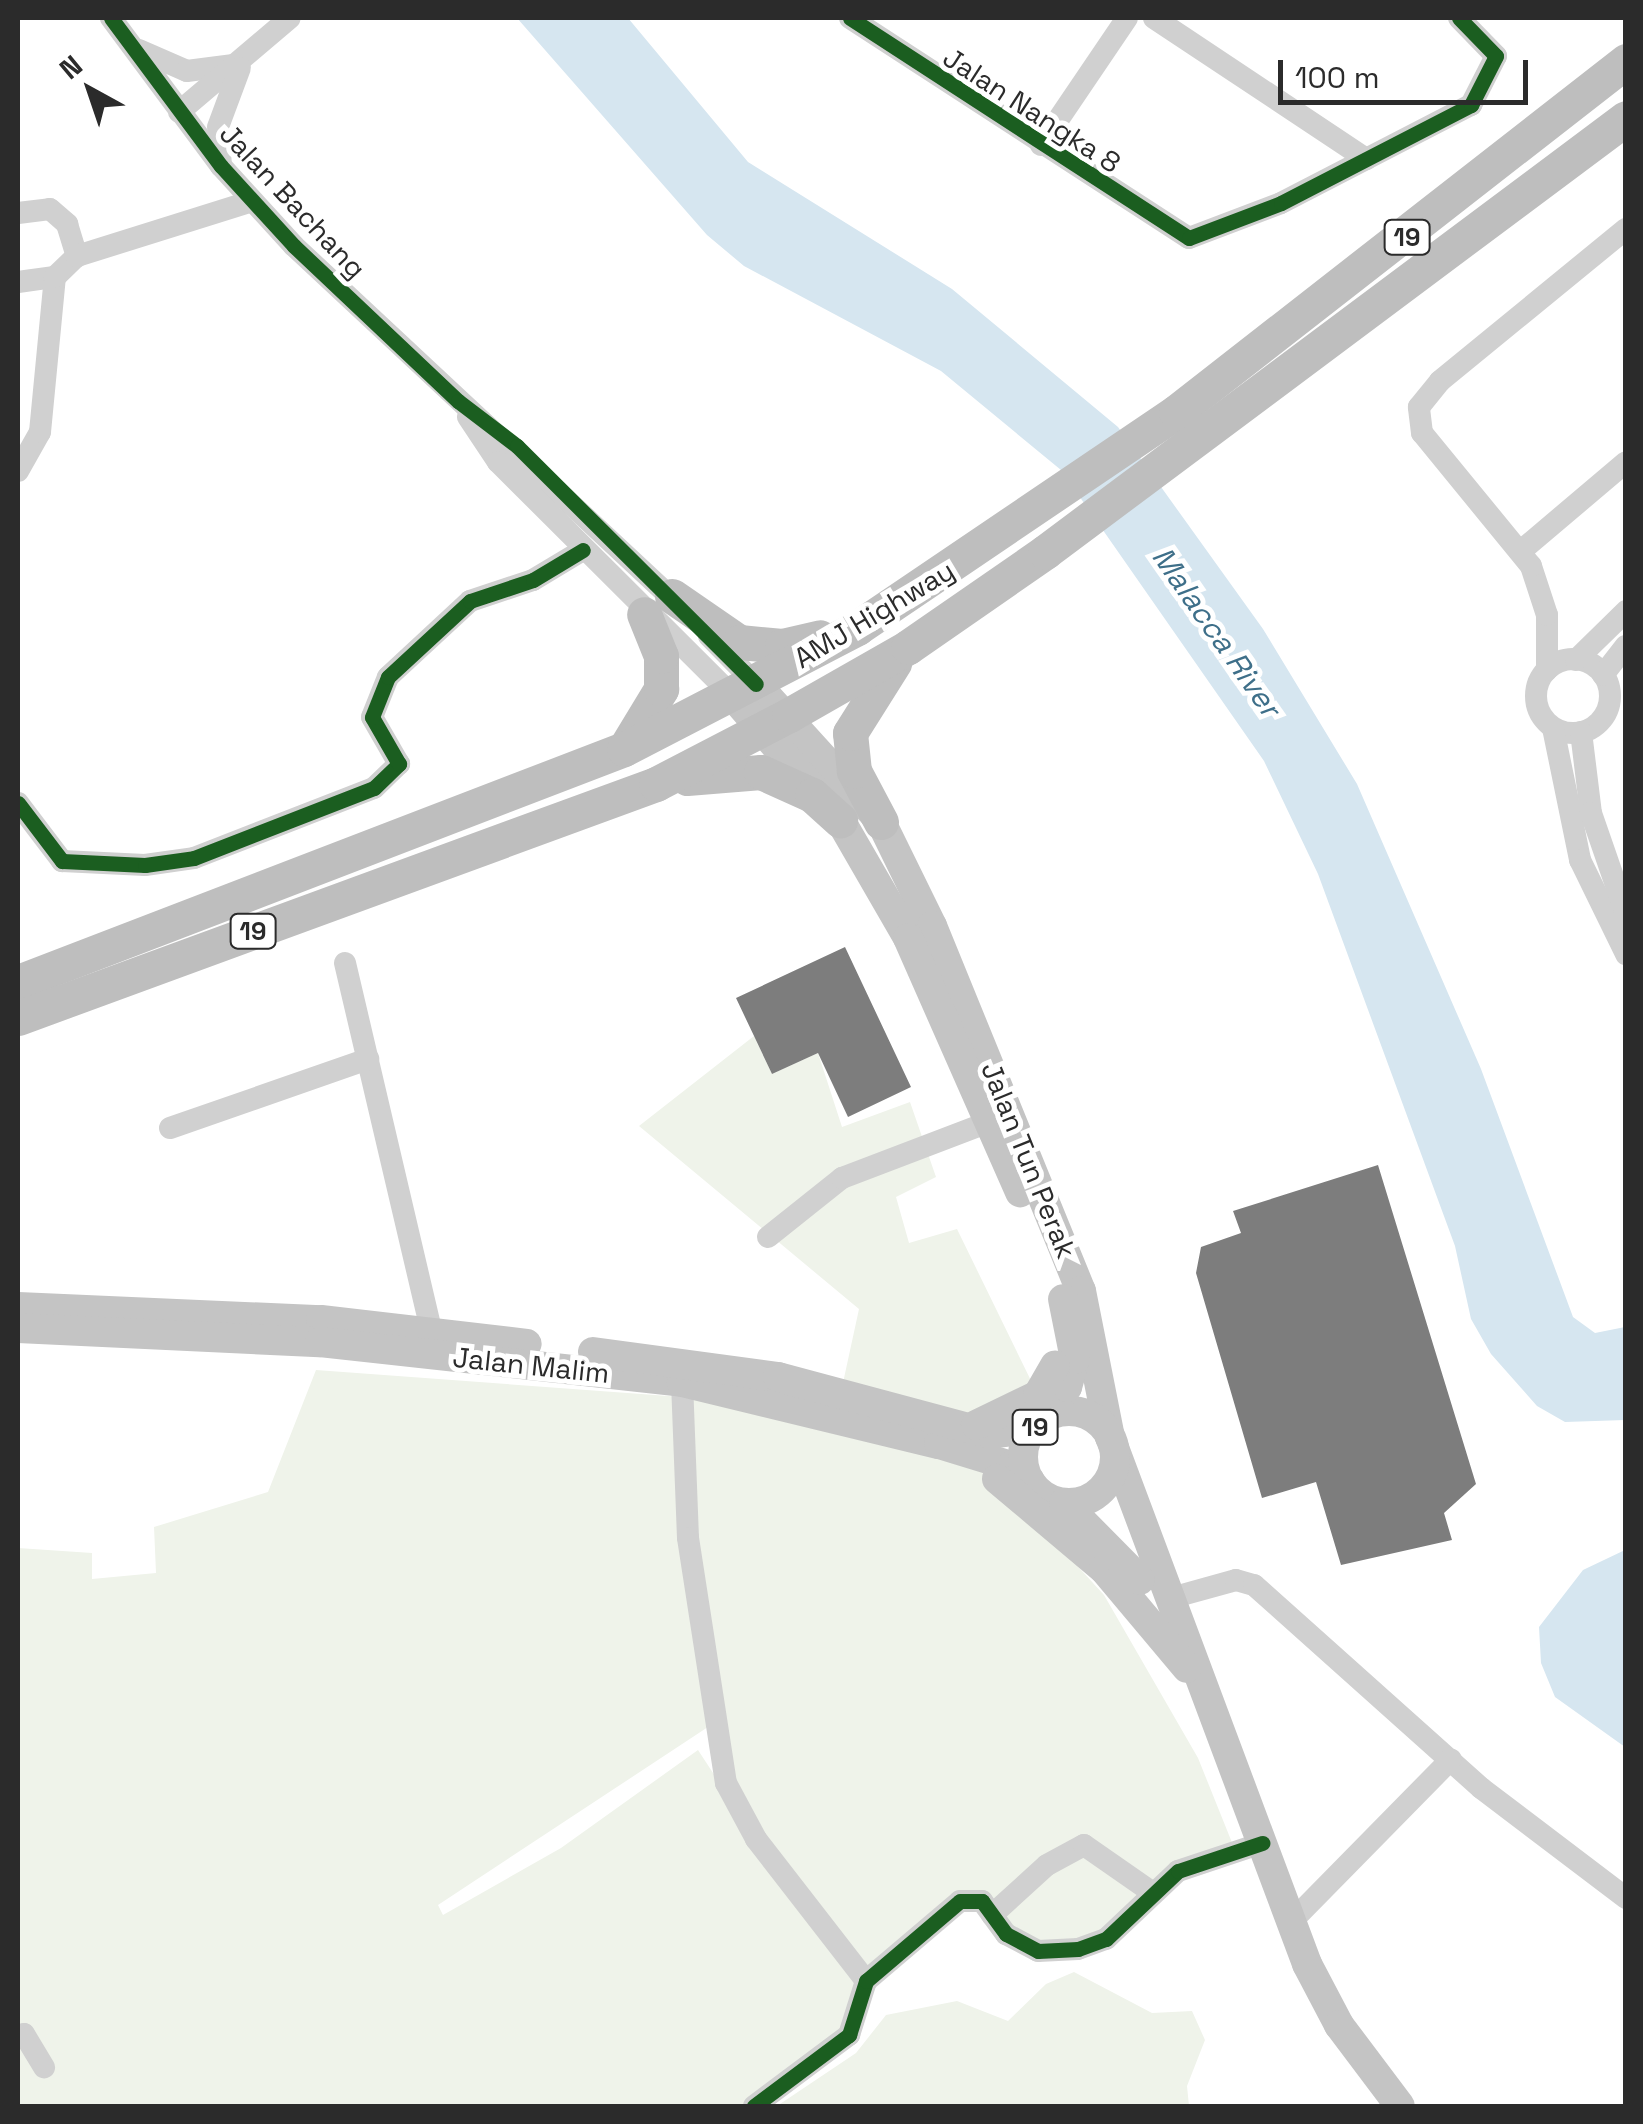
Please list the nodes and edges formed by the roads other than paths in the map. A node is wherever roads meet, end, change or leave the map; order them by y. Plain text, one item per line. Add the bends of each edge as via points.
1 (111, 18) edge
2 (290, 18) edge
3 (1127, 18) edge
4 (1154, 18) edge
5 (1459, 18) edge
6 (854, 19) edge
7 (128, 42) junction
8 (244, 61) junction
9 (1626, 61) edge
10 (178, 112) junction
11 (1626, 118) edge
12 (1626, 140) edge
13 (1041, 145) junction
14 (1366, 159) junction
15 (1571, 161) junction
16 (221, 166) junction
17 (252, 201) junction
18 (18, 213) edge
19 (1626, 229) edge
20 (77, 256) junction
21 (56, 276) junction
22 (18, 282) edge
23 (458, 402) junction
24 (1626, 462) edge
25 (18, 471) edge
26 (583, 550) junction
27 (1522, 550) junction
28 (658, 605) junction
29 (1626, 611) edge
30 (857, 628) junction
31 (1626, 646) edge
32 (908, 647) junction
33 (1576, 660) junction
34 (1547, 670) junction
35 (1603, 675) junction
36 (744, 690) junction
37 (776, 721) junction
38 (1553, 728) junction
39 (1582, 732) junction
40 (624, 750) junction
41 (656, 784) junction
42 (18, 802) edge
43 (840, 820) junction
44 (881, 822) junction
45 (1626, 914) edge
46 (1626, 954) edge
47 (344, 963) dead end
48 (18, 982) edge
49 (18, 1018) edge
50 (368, 1058) junction
51 (990, 1121) junction
52 (170, 1128) dead end
53 (768, 1237) dead end
54 (1062, 1296) junction
55 (18, 1307) edge
56 (18, 1328) edge
57 (431, 1331) junction
58 (682, 1382) junction
59 (1038, 1424) junction
60 (951, 1436) junction
61 (1110, 1437) junction
62 (1030, 1481) junction
63 (1064, 1503) junction
64 (1171, 1598) junction
65 (1187, 1642) junction
66 (1211, 1704) junction
67 (1451, 1759) junction
68 (1262, 1843) junction
69 (1153, 1893) junction
70 (1626, 1898) edge
71 (992, 1914) junction
72 (1291, 1922) junction
73 (866, 1981) junction
74 (18, 2036) edge
75 (44, 2067) dead end
76 (754, 2106) edge
77 (1400, 2106) edge

1 - 7 street, Jalan Bachang
2 - 8 street
3 - 13 street
4 - 14 street
5 - 14 street via 1493,46 1496,66 1471,105
6 - 13 street, Jalan Nangka 8
7 - 8 street via 186,71
7 - 10 street, Jalan Bachang
8 - 10 street
8 - 16 street via 222,107
9 - 30 highway, AMJ Highway / 19 via 1184,406 1022,523
10 - 16 street, Jalan Bachang
11 - 15 highway, AMJ Highway / 19
12 - 15 street
13 - 14 street, Jalan Nangka 8 via 1189,238
15 - 32 highway, AMJ Highway / 19
16 - 17 street, Jalan Bachang
17 - 20 street
17 - 23 street, Jalan Bachang
18 - 20 street via 50,209 68,224
19 - 27 street via 1440,381 1419,408 1422,433
20 - 21 street
21 - 22 street
21 - 25 street via 40,432
23 - 26 street, Jalan Bachang via 498,462
23 - 28 street, Jalan Bachang via 517,446
24 - 27 street
26 - 28 street, Jalan Bachang
26 - 42 street via 534,580 470,602 388,677 372,717 398,764 374,788 194,858 145,865 62,860
27 - 34 street via 1548,615
28 - 30 highway via 759,647
28 - 36 street, Jalan Bachang
28 - 36 street, Jalan Bachang
28 - 40 highway via 662,689
29 - 33 street
30 - 36 highway, AMJ Highway / 19
31 - 35 street
32 - 37 highway, AMJ Highway / 19
32 - 44 highway via 850,733 854,771
33 - 34 street
33 - 35 street
34 - 38 street via 1537,704
35 - 39 street via 1606,712
36 - 37 main road
36 - 40 highway, AMJ Highway / 19
37 - 41 highway, AMJ Highway / 19
37 - 43 main road, Jalan Tun Perak
37 - 44 main road, Jalan Tun Perak
38 - 39 street
38 - 46 street via 1580,860
39 - 45 street via 1591,813
40 - 48 highway, AMJ Highway / 19
41 - 43 highway via 761,772 812,795
41 - 49 highway, AMJ Highway / 19
43 - 51 main road, Jalan Tun Perak via 908,938
44 - 61 main road, Jalan Tun Perak via 976,1028 1081,1291
47 - 50 street
50 - 52 street
50 - 57 street
51 - 53 street via 842,1178
51 - 54 main road, Jalan Tun Perak
54 - 59 main road, Jalan Tun Perak via 1075,1359 1067,1387
54 - 60 main road via 1061,1350 1038,1395
55 - 57 main road, Jalan Malim / 19 via 154,1308
56 - 58 main road, Jalan Malim / 19 via 320,1342
57 - 60 main road, Jalan Malim / 19 via 778,1376
58 - 60 main road, Jalan Malim / 19
58 - 73 street via 688,1538 726,1783 756,1839
59 - 60 main road, Jalan Malim / 19 via 1007,1435
59 - 61 main road, 19 via 1079,1413
59 - 62 main road, 19 via 1023,1456
60 - 62 main road, Jalan Malim / 19
60 - 66 main road via 1065,1530 1144,1612
61 - 63 main road via 1115,1462 1104,1488
61 - 64 main road, Jalan Tun Perak / 19
62 - 63 main road, 19
63 - 65 main road, Jalan Tun Perak / 19 via 1101,1534
64 - 65 main road, Jalan Tun Perak / 19
64 - 67 street via 1236,1580 1254,1585
65 - 66 main road, Jalan Tun Perak / 19
66 - 68 main road, Jalan Tun Perak / 19
67 - 70 street
67 - 72 street
68 - 69 street via 1196,1861
68 - 72 main road, Jalan Tun Perak / 19
69 - 71 street via 1106,1940 1078,1949 1038,1951
69 - 71 street via 1084,1845
71 - 73 street via 976,1898 960,1901
72 - 77 main road, Jalan Tun Perak / 19 via 1339,2025
73 - 76 street via 849,2035
74 - 75 street via 24,2034

